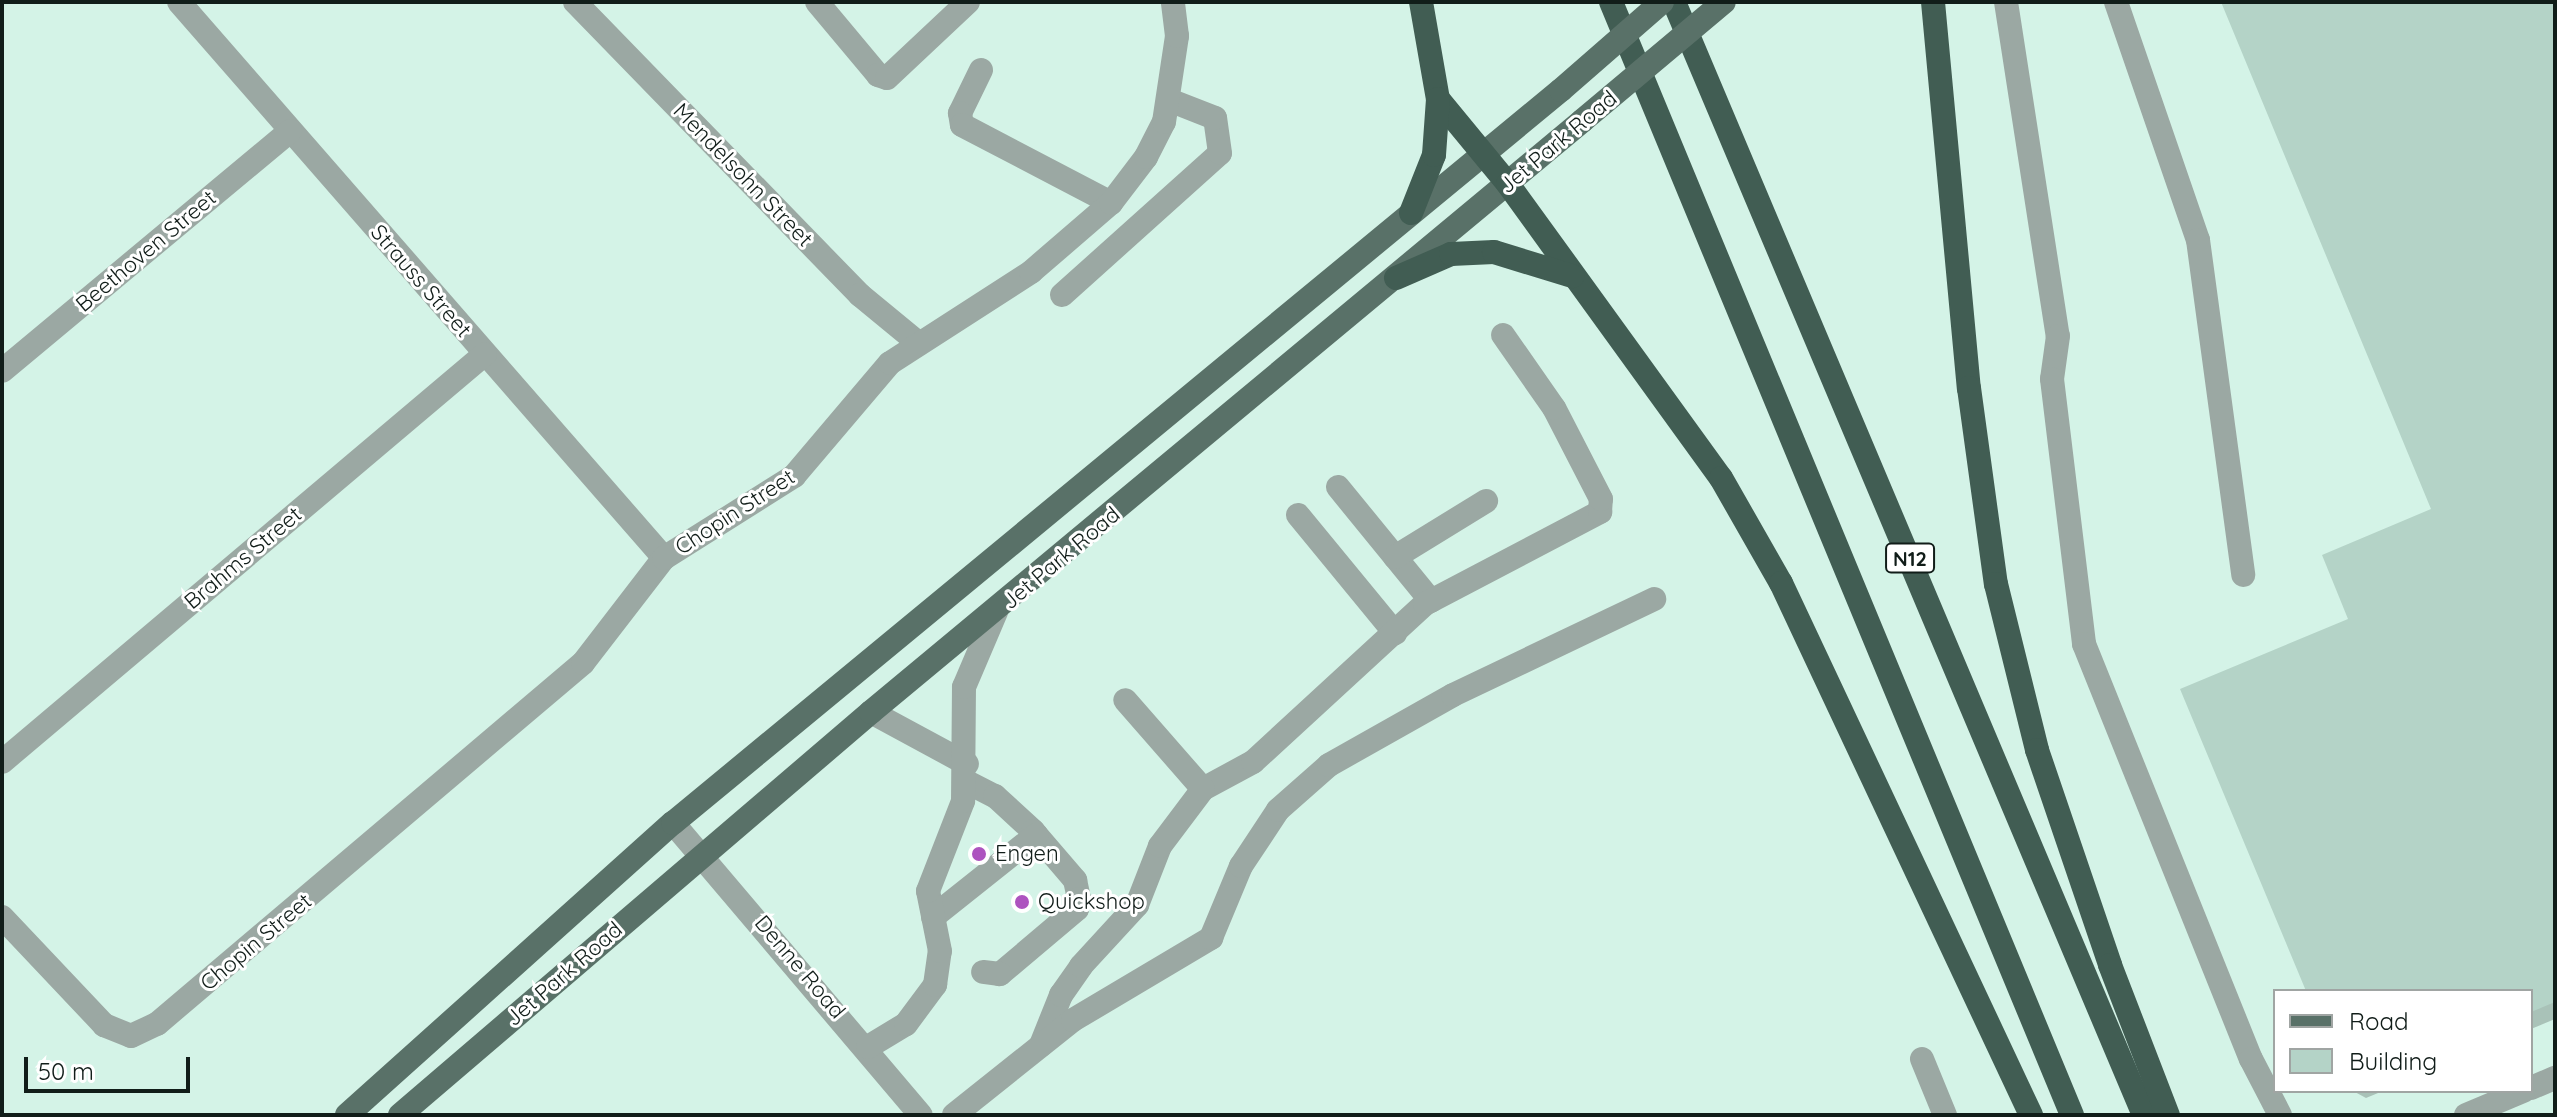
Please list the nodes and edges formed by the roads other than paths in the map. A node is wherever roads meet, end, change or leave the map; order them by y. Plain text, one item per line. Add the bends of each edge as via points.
1 (179, 2) edge
2 (575, 2) edge
3 (817, 2) edge
4 (968, 2) edge
5 (1173, 2) edge
6 (1421, 2) edge
7 (1611, 2) edge
8 (1662, 2) edge
9 (1674, 2) edge
10 (1724, 2) edge
11 (1933, 2) edge
12 (2006, 2) edge
13 (2116, 2) edge
14 (981, 70) dead end
15 (1438, 99) junction
16 (1169, 100) junction
17 (290, 131) junction
18 (1482, 154) junction
19 (1508, 184) junction
20 (1111, 203) junction
21 (1411, 213) junction
22 (1572, 276) junction
23 (1396, 278) junction
24 (1062, 295) dead end
25 (1503, 335) dead end
26 (917, 342) junction
27 (485, 354) junction
28 (2, 371) edge
29 (1338, 487) dead end
30 (1486, 501) dead end
31 (1298, 515) dead end
32 (1395, 557) junction
33 (664, 558) junction
34 (2243, 575) dead end
35 (1654, 599) dead end
36 (1431, 601) junction
37 (996, 612) junction
38 (1395, 633) junction
39 (1125, 700) dead end
40 (871, 712) junction
41 (2, 762) edge
42 (966, 773) junction
43 (1203, 789) junction
44 (673, 823) junction
45 (1036, 835) junction
46 (703, 854) junction
47 (2, 917) edge
48 (933, 917) junction
49 (983, 972) dead end
50 (1041, 1046) junction
51 (868, 1047) junction
52 (1922, 1059) dead end
53 (2555, 1078) edge
54 (2533, 1087) edge
55 (2518, 1093) edge
56 (347, 1115) edge
57 (400, 1115) edge
58 (921, 1115) edge
59 (954, 1115) edge
60 (1945, 1115) edge
61 (2031, 1115) edge
62 (2072, 1115) edge
63 (2144, 1115) edge
64 (2168, 1115) edge
65 (2280, 1115) edge
66 (2466, 1115) edge

1 - 17 street, Strauss Street
2 - 26 street, Mendelsohn Street via 860,295
3 - 4 street via 878,75 887,78
5 - 16 street, Chopin Street via 1178,20
6 - 15 highway
7 - 62 highway, N12
8 - 18 main road, Jet Park Road, bridge
9 - 63 highway, N12
10 - 19 main road, Jet Park Road, bridge
11 - 64 highway via 1969,388 1996,584 2037,750
12 - 65 street via 2058,336 2052,379 2084,644 2251,1059
13 - 34 street via 2198,240
14 - 20 street via 960,113 962,125
15 - 18 highway
15 - 21 highway via 1434,155
16 - 20 street, Chopin Street via 1146,157
16 - 24 street via 1215,118 1220,153
17 - 27 street, Strauss Street
17 - 28 street, Beethoven Street
18 - 19 highway
18 - 21 main road, Jet Park Road
19 - 22 highway
19 - 23 main road, Jet Park Road
20 - 26 street, Chopin Street via 1031,272
21 - 44 main road, Jet Park Road
22 - 23 highway via 1494,252 1451,254
22 - 61 highway via 1721,478 1781,583
23 - 37 main road, Jet Park Road
25 - 36 street via 1554,408 1603,506
26 - 33 street, Chopin Street via 867,389 794,476
27 - 33 street, Strauss Street
27 - 41 street, Brahms Street
29 - 32 street
30 - 32 street
31 - 38 street
32 - 36 street
33 - 47 street, Chopin Street via 601,644 522,719 157,1024 131,1036 92,1014
35 - 50 street via 1467,688 1329,765 1278,810 1241,866 1211,938 1109,996
36 - 38 street
37 - 40 main road, Jet Park Road
37 - 42 street via 964,687
38 - 43 street via 1253,762
39 - 43 street
40 - 42 street
40 - 46 main road, Jet Park Road
42 - 45 street
42 - 48 street via 958,816 928,891
43 - 50 street via 1160,846 1137,905 1061,995
44 - 46 street, Denne Road
44 - 56 main road, Jet Park Road
45 - 48 street
45 - 49 street via 1075,880 1077,909 1000,974
46 - 51 street, Denne Road
46 - 57 main road, Jet Park Road
48 - 51 street via 940,951 927,1002 906,1024
50 - 59 street
51 - 58 street, Denne Road
52 - 60 street
53 - 54 street
55 - 66 street

